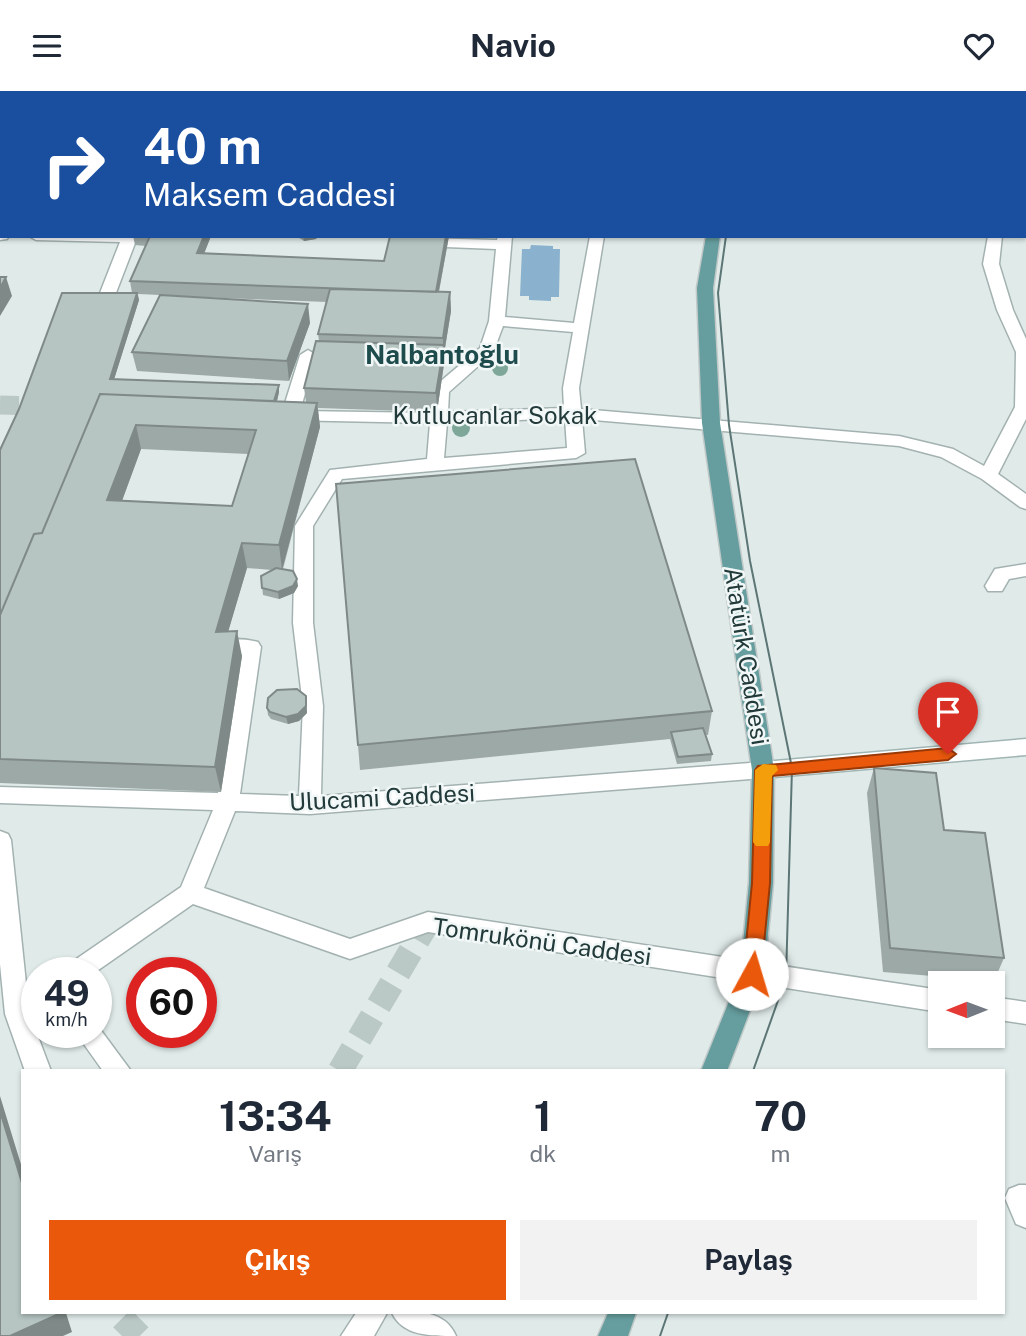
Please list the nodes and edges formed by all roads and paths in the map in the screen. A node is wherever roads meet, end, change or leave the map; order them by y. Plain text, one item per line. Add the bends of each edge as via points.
1 (130, 238) edge
2 (597, 238) edge
3 (713, 238) edge
4 (995, 238) edge
5 (505, 240) edge
6 (419, 241) edge
7 (106, 298) edge
8 (497, 321) junction
9 (582, 328) junction
10 (1025, 352) edge
11 (307, 355) dead end
12 (573, 413) junction
13 (438, 418) junction
14 (710, 423) junction
15 (435, 464) junction
16 (988, 475) junction
17 (1026, 503) edge
18 (1026, 570) edge
19 (995, 586) dead end
20 (227, 646) edge
21 (1026, 747) edge
22 (763, 770) junction
23 (0, 795) edge
24 (228, 801) junction
25 (310, 805) junction
26 (0, 840) edge
27 (190, 893) junction
28 (98, 957) edge
29 (21, 970) edge
30 (752, 974) junction
31 (928, 999) edge
32 (1005, 1010) edge
33 (1026, 1013) edge
34 (34, 1048) edge
35 (100, 1048) edge
36 (38, 1069) edge
37 (116, 1069) edge
38 (716, 1069) edge
39 (1026, 1198) edge
40 (1026, 1215) edge
41 (372, 1314) edge
42 (408, 1314) edge
43 (622, 1314) edge
44 (356, 1336) edge
45 (441, 1336) edge
46 (612, 1336) edge

1 - 7 street
2 - 9 street
3 - 14 main road, Atatürk Caddesi via 705,289
4 - 10 street via 990,264
5 - 6 street
5 - 8 street
8 - 9 street
8 - 13 street via 486,350 441,390
9 - 12 street via 571,388
10 - 16 street via 1024,407
11 - 13 street, Kutlucanlar Sokak via 284,415
12 - 13 street, Kutlucanlar Sokak
12 - 14 street, Kutlucanlar Sokak
12 - 15 street via 576,453
13 - 15 street
14 - 16 street, Kutlucanlar Sokak via 899,441 947,453
14 - 22 main road, Atatürk Caddesi
15 - 25 street via 336,474 304,526 303,611 313,706
16 - 17 street, Kutlucanlar Sokak
18 - 19 street via 1002,574
20 - 24 street via 251,647
21 - 22 street, Ulucami Caddesi
22 - 25 street, Ulucami Caddesi
22 - 30 main road, Atatürk Caddesi via 761,883
23 - 24 street, Ulucami Caddesi
24 - 25 street, Ulucami Caddesi
24 - 27 street
26 - 29 street
27 - 28 street
27 - 30 street, Tomrukönü Caddesi via 350,949 428,922
30 - 31 street, Tomrukönü Caddesi
30 - 38 main road, Atatürk Caddesi
32 - 33 street
34 - 36 street
35 - 37 street
39 - 40 street via 1019,1198
41 - 44 street
42 - 45 street
43 - 46 main road

